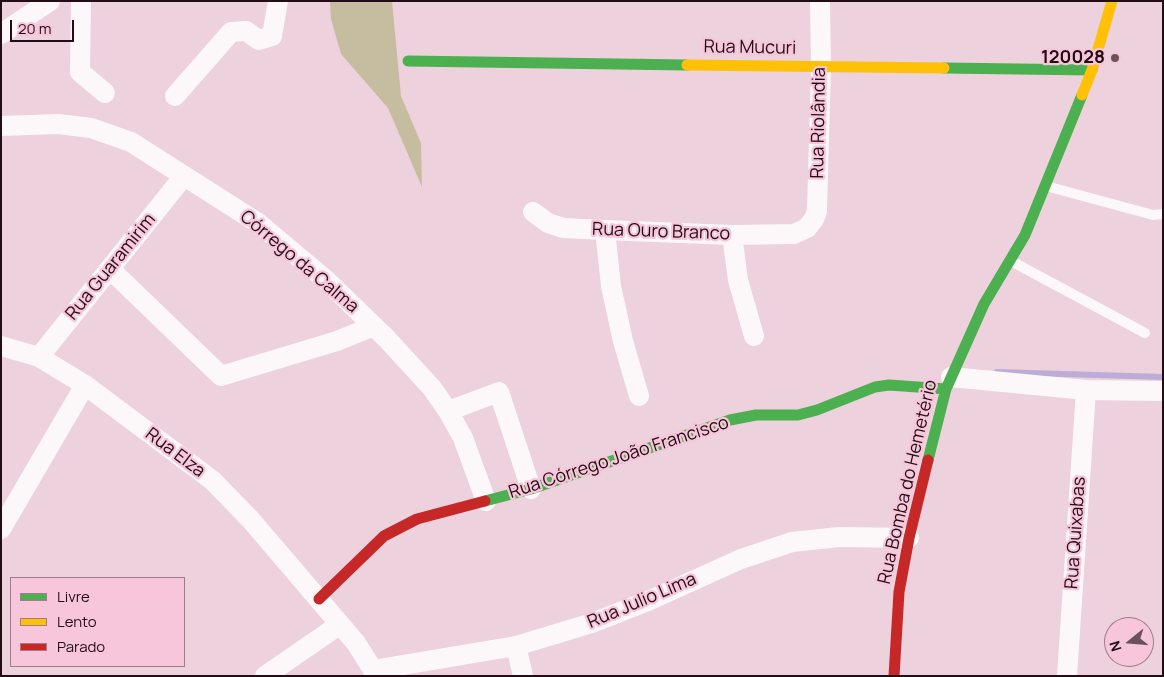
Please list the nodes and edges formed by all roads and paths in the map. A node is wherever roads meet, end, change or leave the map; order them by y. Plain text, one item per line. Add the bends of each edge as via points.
1 (50, 1) edge
2 (81, 1) edge
3 (278, 1) edge
4 (820, 1) edge
5 (1112, 1) edge
6 (1, 34) edge
7 (408, 61) dead end
8 (821, 67) junction
9 (1092, 70) junction
10 (105, 93) dead end
11 (175, 96) dead end
12 (1, 126) edge
13 (184, 176) junction
14 (1045, 186) junction
15 (533, 212) dead end
16 (1163, 214) edge
17 (605, 230) junction
18 (794, 234) joint
19 (732, 235) junction
20 (1010, 260) junction
21 (110, 269) junction
22 (374, 326) junction
23 (1145, 333) dead end
24 (754, 336) dead end
25 (1, 346) edge
26 (39, 358) junction
27 (949, 383) junction
28 (85, 385) junction
29 (1086, 390) junction
30 (1163, 391) edge
31 (639, 396) dead end
32 (448, 411) junction
33 (531, 489) junction
34 (486, 501) junction
35 (1, 529) edge
36 (909, 538) junction
37 (320, 599) junction
38 (339, 625) junction
39 (516, 646) junction
40 (373, 673) edge
41 (265, 676) edge
42 (523, 676) edge
43 (894, 676) edge
44 (1067, 676) edge

1 - 6 street
2 - 10 street via 80,72
3 - 11 street via 272,36 259,40 246,31 231,32
4 - 8 street, Rua Riolândia
5 - 9 street, Rua Bomba do Hemetério
7 - 8 street, Rua Mucuri
8 - 9 street, Rua Mucuri
8 - 18 street, Rua Riolândia via 817,211 807,228
9 - 14 street, Rua Bomba do Hemetério
12 - 13 street, Córrego da Calma via 58,124 91,128 131,142
13 - 21 street, Rua Guaramirim
13 - 22 street, Córrego da Calma via 258,223 326,280
14 - 16 lane
14 - 20 street, Rua Bomba do Hemetério via 1025,235
15 - 17 street, Rua Ouro Branco via 548,223 563,228
17 - 19 street, Rua Ouro Branco
17 - 31 street via 611,286
18 - 19 street, Rua Ouro Branco
19 - 24 street via 738,280
20 - 23 lane
20 - 27 street, Rua Bomba do Hemetério via 984,304
21 - 22 street via 221,376 337,341
21 - 26 street, Rua Guaramirim
22 - 32 street, Córrego da Calma via 432,388
25 - 26 street, Rua Elza
26 - 28 street, Rua Elza
27 - 29 street
27 - 33 street, Rua Córrego João Francisco via 875,387 798,415 756,415 730,420
27 - 36 street, Rua Bomba do Hemetério
28 - 35 street
28 - 37 street, Rua Elza via 212,480
29 - 30 street
29 - 44 street, Rua Quixabas
32 - 33 street via 499,392
32 - 34 street, Córrego da Calma via 463,438
33 - 34 street, Rua Córrego João Francisco
34 - 37 street, Rua Córrego João Francisco via 417,519 384,536
36 - 39 street, Rua Julio Lima via 839,537 792,542 741,559 592,623
36 - 43 street, Rua Bomba do Hemetério via 899,592
37 - 38 street, Rua Elza
38 - 40 street, Rua Elza via 356,643
38 - 41 street
39 - 40 street, Rua Julio Lima
39 - 42 street

